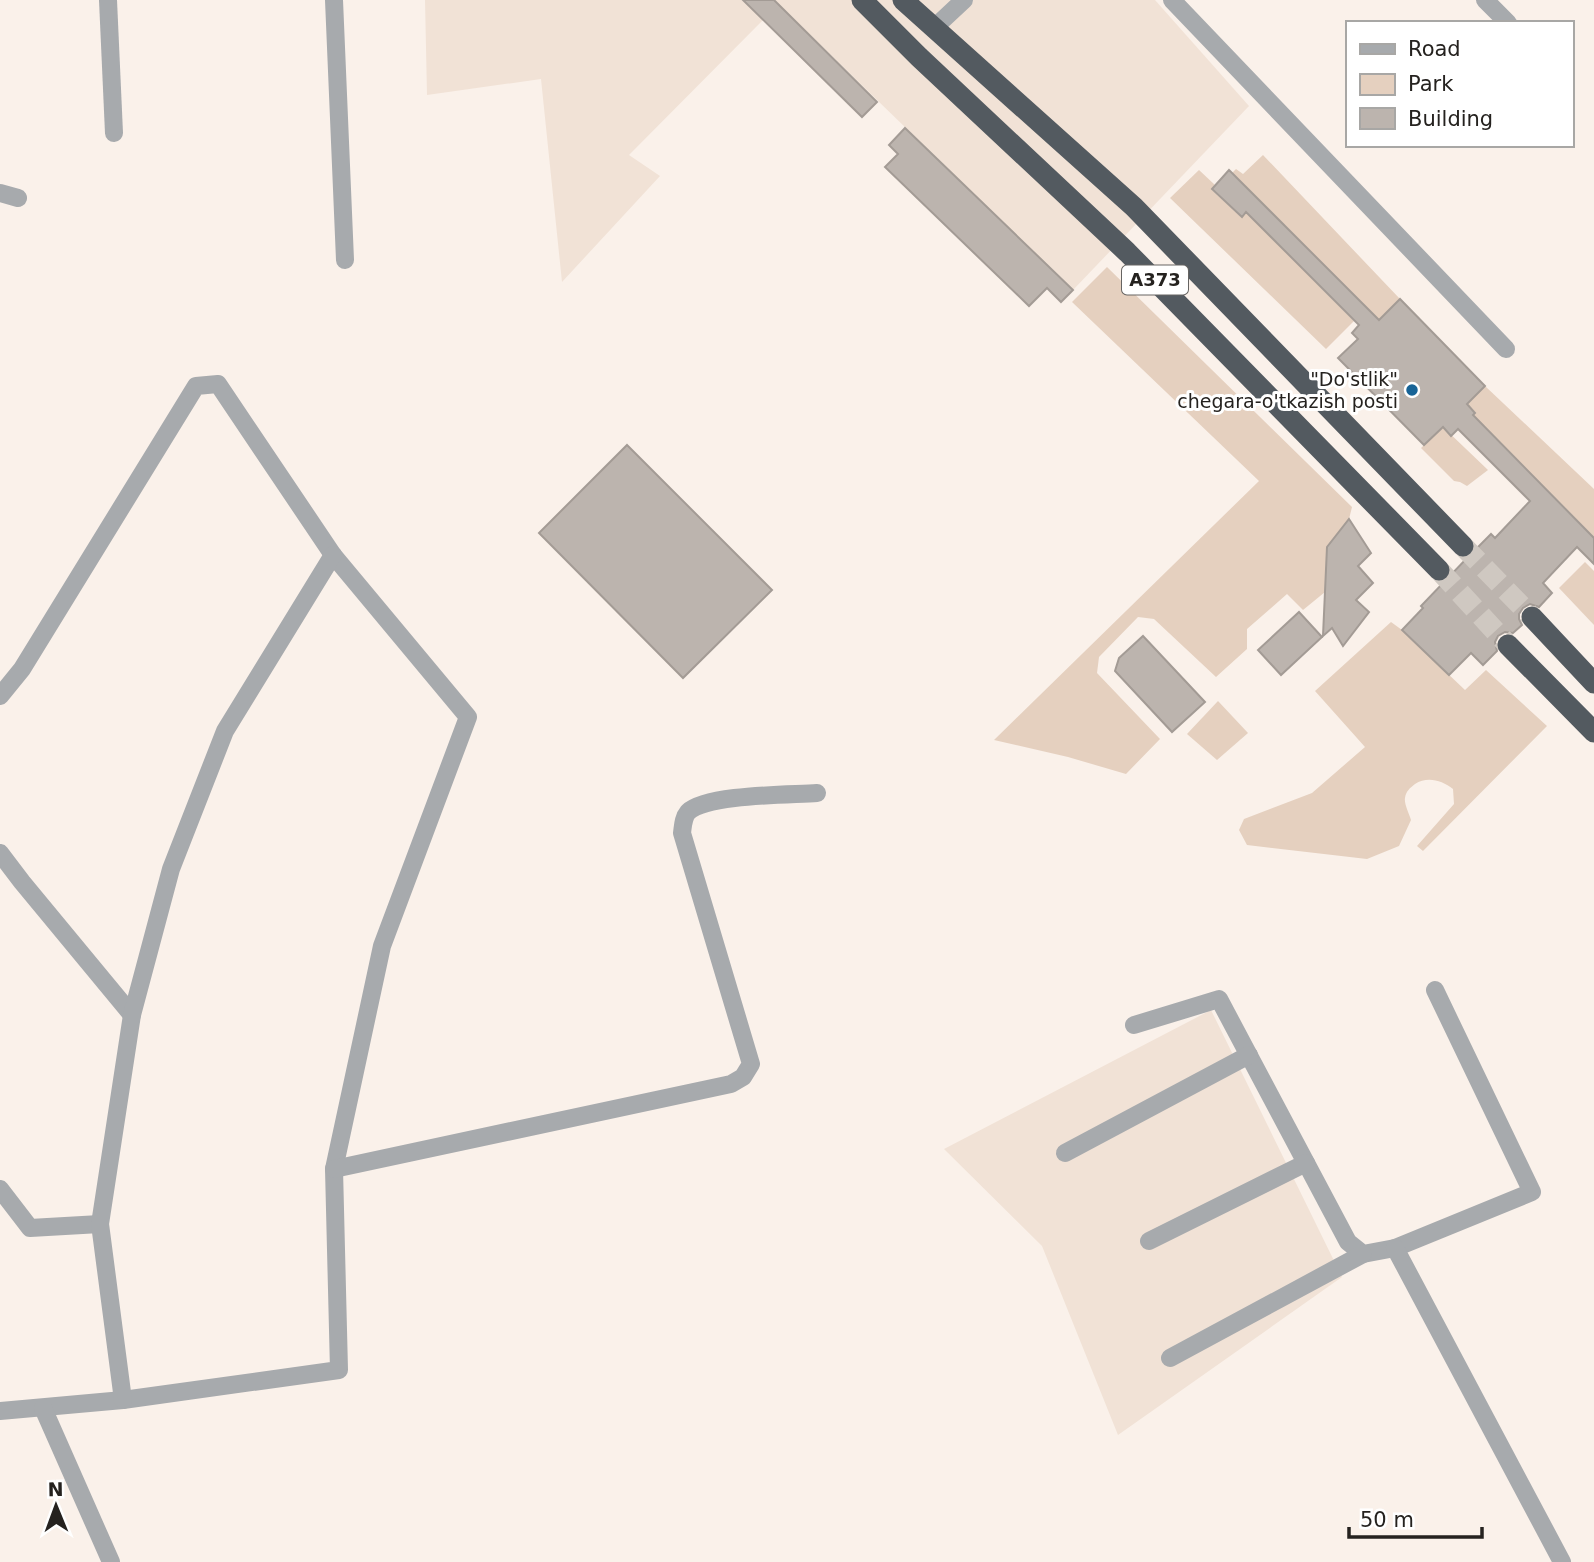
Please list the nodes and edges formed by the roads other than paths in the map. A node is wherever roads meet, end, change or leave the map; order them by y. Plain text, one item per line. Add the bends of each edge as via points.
1 (108, 0) edge
2 (334, 0) edge
3 (862, 0) edge
4 (903, 0) edge
5 (964, 0) edge
6 (1172, 0) edge
7 (1485, 0) edge
8 (1506, 21) edge
9 (934, 28) junction
10 (114, 133) dead end
11 (0, 193) edge
12 (18, 198) dead end
13 (345, 260) dead end
14 (1506, 349) dead end
15 (1463, 546) tunnel mouth
16 (333, 555) junction
17 (1439, 570) tunnel mouth
18 (1532, 617) tunnel mouth
19 (1508, 645) tunnel mouth
20 (1594, 683) edge
21 (0, 696) edge
22 (1587, 725) edge
23 (817, 793) dead end
24 (0, 853) edge
25 (1435, 990) dead end
26 (132, 1015) junction
27 (1134, 1024) dead end
28 (1249, 1055) junction
29 (1065, 1153) dead end
30 (1306, 1163) junction
31 (334, 1169) junction
32 (0, 1189) edge
33 (100, 1224) junction
34 (1149, 1241) dead end
35 (1395, 1248) junction
36 (1363, 1254) junction
37 (1170, 1358) dead end
38 (123, 1401) junction
39 (43, 1408) junction
40 (0, 1411) edge
41 (110, 1562) edge
42 (1562, 1562) edge

1 - 10 street
2 - 13 street
3 - 17 highway, A373 via 1127,252
4 - 9 highway, A373
5 - 9 street
6 - 14 street
7 - 8 street
9 - 15 highway, A373 via 1134,207
11 - 12 street
16 - 21 street via 218,384 195,386 22,669
16 - 26 street via 225,732 171,869
16 - 31 street via 468,717 382,946
18 - 20 highway
19 - 22 highway
23 - 31 street via 703,804 688,812 684,820 682,833 751,1064 743,1077 731,1084
24 - 26 street
25 - 35 street via 1532,1192
26 - 33 street
27 - 28 street via 1219,999
28 - 29 street
28 - 30 street
30 - 34 street
30 - 36 street via 1348,1242
31 - 38 street via 340,1370
32 - 33 street via 30,1228
33 - 38 street
35 - 36 street
35 - 42 street
36 - 37 street
38 - 39 street
39 - 40 street
39 - 41 street

